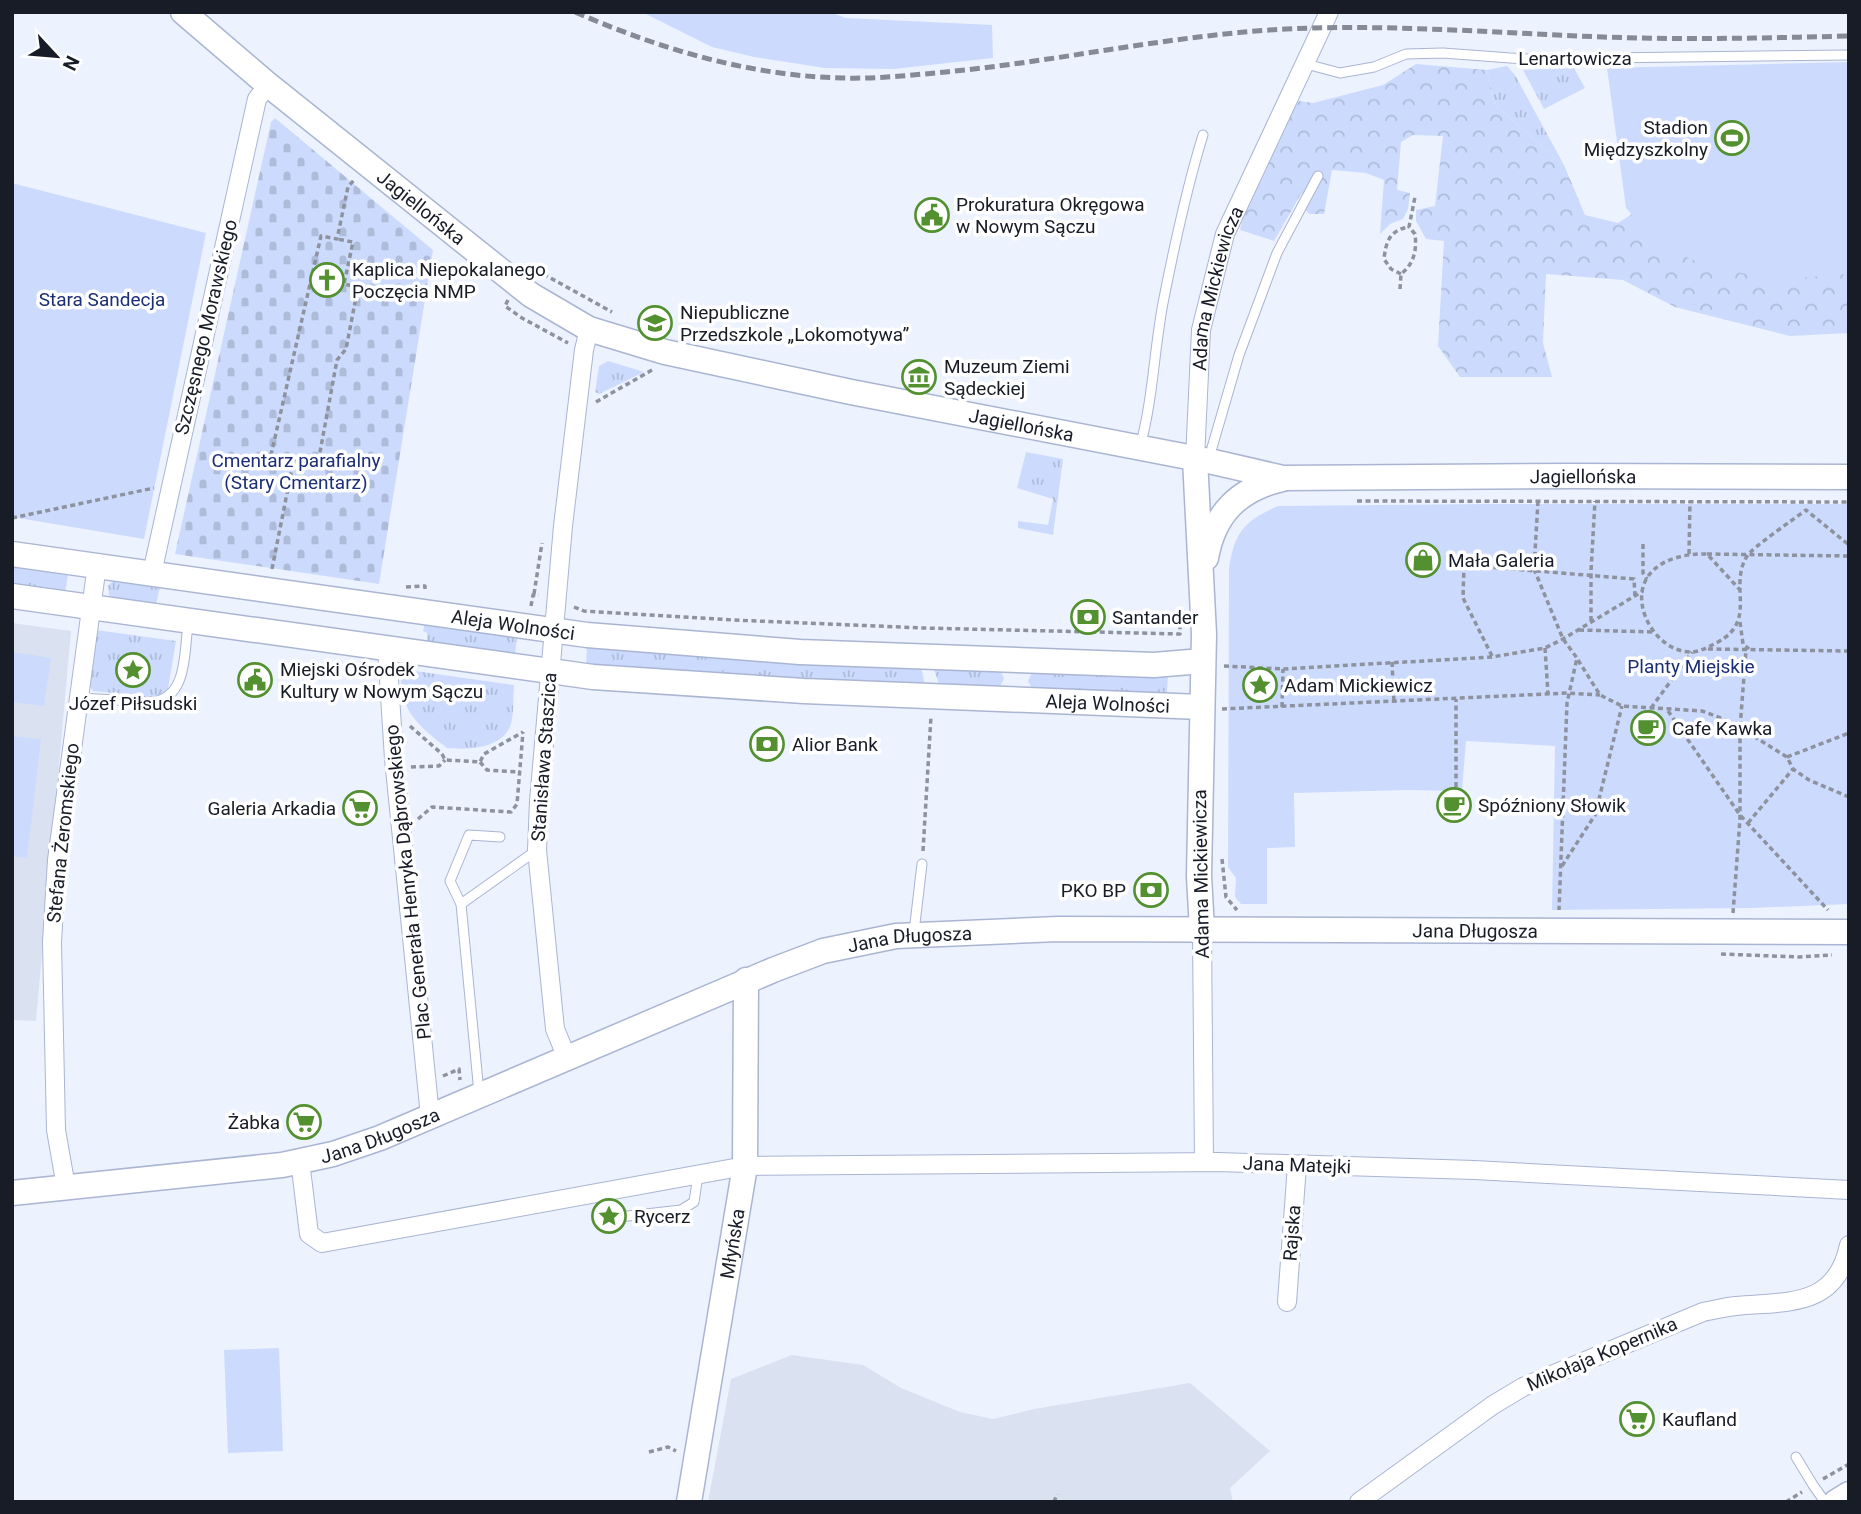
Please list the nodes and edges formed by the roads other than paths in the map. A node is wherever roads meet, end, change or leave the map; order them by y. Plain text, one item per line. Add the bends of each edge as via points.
1 (183, 12) edge
2 (1329, 12) edge
3 (1849, 55) edge
4 (1306, 64) junction
5 (268, 85) junction
6 (1203, 135) dead end
7 (1318, 176) dead end
8 (589, 329) junction
9 (1139, 448) junction
10 (1202, 460) junction
11 (1849, 477) edge
12 (1283, 478) junction
13 (12, 554) edge
14 (97, 565) junction
15 (152, 573) junction
16 (1202, 586) junction
17 (12, 596) edge
18 (93, 608) junction
19 (188, 621) junction
20 (555, 631) junction
21 (387, 648) junction
22 (1018, 660) junction
23 (1213, 664) junction
24 (549, 671) junction
25 (79, 698) junction
26 (1016, 700) junction
27 (1212, 713) junction
28 (500, 837) dead end
29 (537, 850) junction
30 (922, 864) road end
31 (461, 904) junction
32 (1202, 930) junction
33 (1849, 932) edge
34 (914, 935) junction
35 (746, 980) junction
36 (567, 1058) junction
37 (479, 1095) junction
38 (430, 1116) junction
39 (300, 1161) junction
40 (1204, 1162) junction
41 (1297, 1165) junction
42 (745, 1166) junction
43 (698, 1175) junction
44 (66, 1187) junction
45 (1849, 1190) edge
46 (12, 1193) edge
47 (619, 1217) dead end
48 (1849, 1244) edge
49 (1287, 1301) dead end
50 (1796, 1457) dead end
51 (1849, 1494) edge
52 (689, 1502) edge
53 (1359, 1502) edge
54 (1825, 1502) edge
55 (1836, 1502) edge

1 - 5 street, Jagiellońska
2 - 4 street, Adama Mickiewicza
3 - 4 lane, Lenartowicza via 1524,59 1406,54 1374,67 1340,73
4 - 10 street, Adama Mickiewicza via 1225,234 1201,331
5 - 8 street, Jagiellońska via 531,295
5 - 15 street, Szczęsnego Morawskiego via 257,99
6 - 9 lane via 1163,304
7 - 10 lane via 1277,253
8 - 9 street, Jagiellońska via 665,352 851,393
8 - 20 street, Stanisława Staszica via 563,526
9 - 10 street, Jagiellońska
10 - 12 street, Jagiellońska
10 - 16 street, Adama Mickiewicza
11 - 12 street, Jagiellońska
12 - 16 street, Adama Mickiewicza via 1250,490 1221,517 1208,546
13 - 14 street, Aleja Wolności
14 - 15 street, Aleja Wolności
14 - 18 street, Stefana Żeromskiego
15 - 20 street, Aleja Wolności
16 - 23 street, Adama Mickiewicza
17 - 18 street, Aleja Wolności
18 - 19 street, Aleja Wolności
18 - 25 street, Stefana Żeromskiego
19 - 21 street, Aleja Wolności
19 - 25 lane via 181,677 171,696 152,702
20 - 22 street, Aleja Wolności via 800,652
20 - 24 street, Stanisława Staszica
21 - 24 street, Aleja Wolności
21 - 38 street, Plac Generała Henryka Dąbrowskiego
22 - 23 street, Aleja Wolności
22 - 26 street
23 - 27 street, Adama Mickiewicza
24 - 26 street, Aleja Wolności
24 - 29 street, Stanisława Staszica
25 - 44 street, Stefana Żeromskiego via 57,860 52,942 56,1130
26 - 27 street, Aleja Wolności
27 - 32 street, Adama Mickiewicza via 1199,876
28 - 31 lane via 469,835 450,881
29 - 31 lane
29 - 36 street, Stanisława Staszica via 555,1029
30 - 34 lane
31 - 37 lane
32 - 33 street, Jana Długosza
32 - 34 street, Jana Długosza
32 - 40 street, Adama Mickiewicza
34 - 35 street, Jana Długosza via 823,951
35 - 36 street, Jana Długosza
35 - 42 street, Młyńska
36 - 37 street, Jana Długosza
37 - 38 street, Jana Długosza
38 - 39 street, Jana Długosza via 334,1154
39 - 43 street, Jana Matejki via 309,1234 322,1243
39 - 44 street, Jana Długosza
40 - 41 street, Jana Matejki
40 - 42 street, Jana Matejki
41 - 45 street, Jana Matejki
41 - 49 street, Rajska
42 - 43 street, Jana Matejki
42 - 52 street, Młyńska
43 - 47 lane via 694,1202 681,1210
44 - 46 street, Jana Długosza
48 - 53 street, Mikołaja Kopernika via 1839,1275 1808,1299 1703,1312 1522,1387
50 - 54 lane
51 - 55 street

